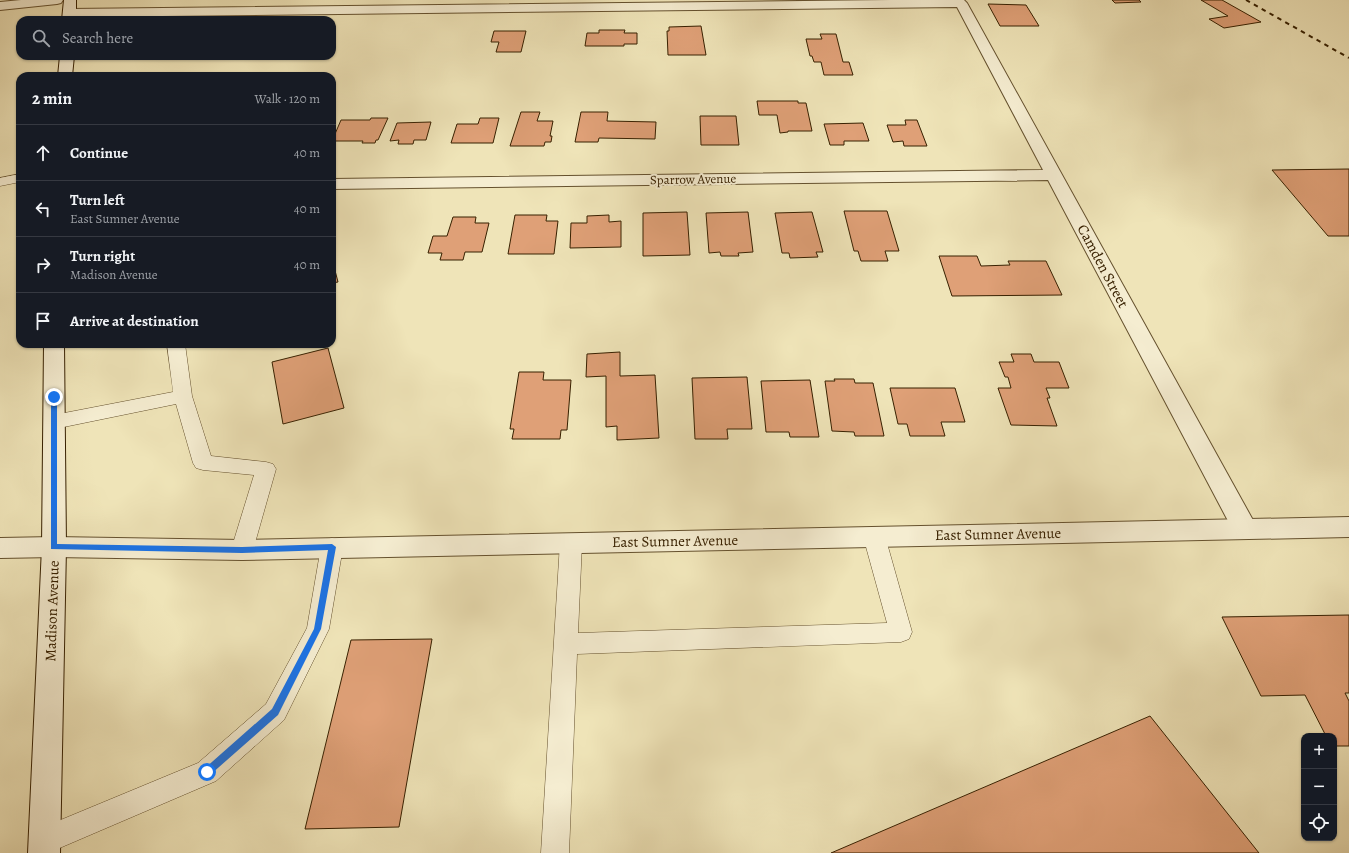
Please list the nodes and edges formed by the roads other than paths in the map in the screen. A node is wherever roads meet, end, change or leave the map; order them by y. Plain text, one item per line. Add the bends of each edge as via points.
1 (57, 0) edge
2 (0, 6) edge
3 (69, 11) edge
4 (67, 60) edge
5 (65, 72) edge
6 (1054, 175) junction
7 (16, 179) edge
8 (0, 182) edge
9 (336, 184) edge
10 (54, 348) edge
11 (177, 348) edge
12 (184, 396) junction
13 (54, 422) junction
14 (1349, 527) edge
15 (1245, 529) junction
16 (874, 536) junction
17 (571, 543) junction
18 (54, 547) junction
19 (332, 547) junction
20 (0, 548) edge
21 (242, 550) junction
22 (566, 644) junction
23 (44, 847) edge
24 (555, 853) edge

1 - 2 street
3 - 6 street, Camden Street via 962,3
4 - 5 street
6 - 9 street, Sparrow Avenue
6 - 15 street, Camden Street
7 - 8 lane
10 - 13 street, Madison Avenue
11 - 12 lane
12 - 13 lane
12 - 21 lane via 203,464 266,469
13 - 18 street, Madison Avenue
14 - 15 street, East Sumner Avenue
15 - 16 street, East Sumner Avenue
16 - 17 street, East Sumner Avenue
16 - 22 lane via 900,632
17 - 19 street, East Sumner Avenue
17 - 22 lane
18 - 20 street, East Sumner Avenue
18 - 21 street, East Sumner Avenue
18 - 23 street, Madison Avenue
19 - 21 street, East Sumner Avenue
19 - 23 lane via 318,629 275,712 207,772
22 - 24 lane

